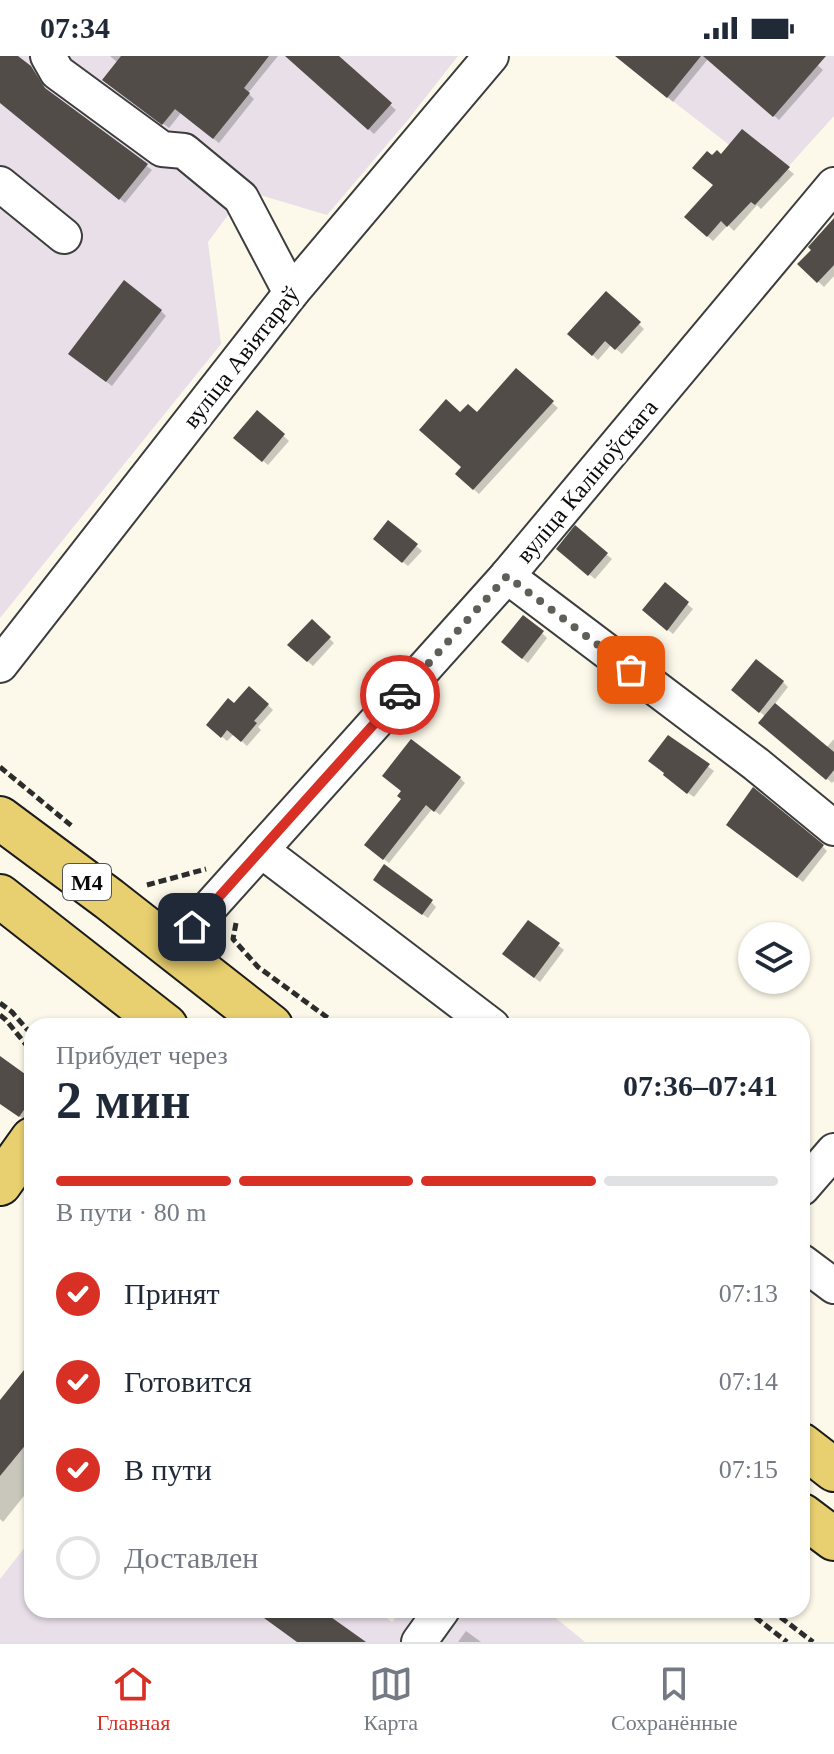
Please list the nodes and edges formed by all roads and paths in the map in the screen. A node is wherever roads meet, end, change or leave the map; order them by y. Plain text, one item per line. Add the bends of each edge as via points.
1 (48, 56) edge
2 (491, 56) edge
3 (0, 184) edge
4 (834, 185) edge
5 (64, 236) dead end
6 (291, 293) junction
7 (507, 576) junction
8 (0, 665) edge
9 (0, 767) edge
10 (0, 818) edge
11 (834, 828) edge
12 (82, 835) dead end
13 (261, 850) junction
14 (0, 896) edge
15 (173, 948) junction
16 (258, 967) dead end
17 (0, 1003) edge
18 (124, 1013) edge
19 (0, 1015) edge
20 (261, 1018) edge
21 (328, 1018) edge
22 (482, 1018) edge
23 (24, 1026) edge
24 (24, 1042) edge
25 (24, 1150) edge
26 (834, 1151) edge
27 (810, 1179) edge
28 (0, 1184) edge
29 (810, 1268) edge
30 (834, 1286) edge
31 (810, 1451) edge
32 (834, 1470) edge
33 (810, 1521) edge
34 (834, 1539) edge
35 (436, 1618) edge
36 (756, 1618) edge
37 (782, 1618) edge
38 (419, 1642) edge
39 (787, 1642) edge
40 (813, 1642) edge

1 - 6 street via 69,81 162,149 184,151 241,198
2 - 6 street, вуліца Авіятараў
3 - 5 street
4 - 7 street, вуліца Каліноўскага
6 - 8 street, вуліца Авіятараў
7 - 11 street
7 - 13 street, вуліца Каліноўскага
9 - 12 path
10 - 15 main road, М4
13 - 15 street, вуліца Каліноўскага
13 - 22 street
14 - 18 main road, М4
15 - 18 main road, вуліца Каліноўскага
15 - 20 main road, М4
16 - 21 path
17 - 23 path
19 - 24 path
25 - 28 main road
26 - 27 street
29 - 30 street
31 - 32 main road
33 - 34 main road
35 - 38 street
36 - 39 path
37 - 40 path

